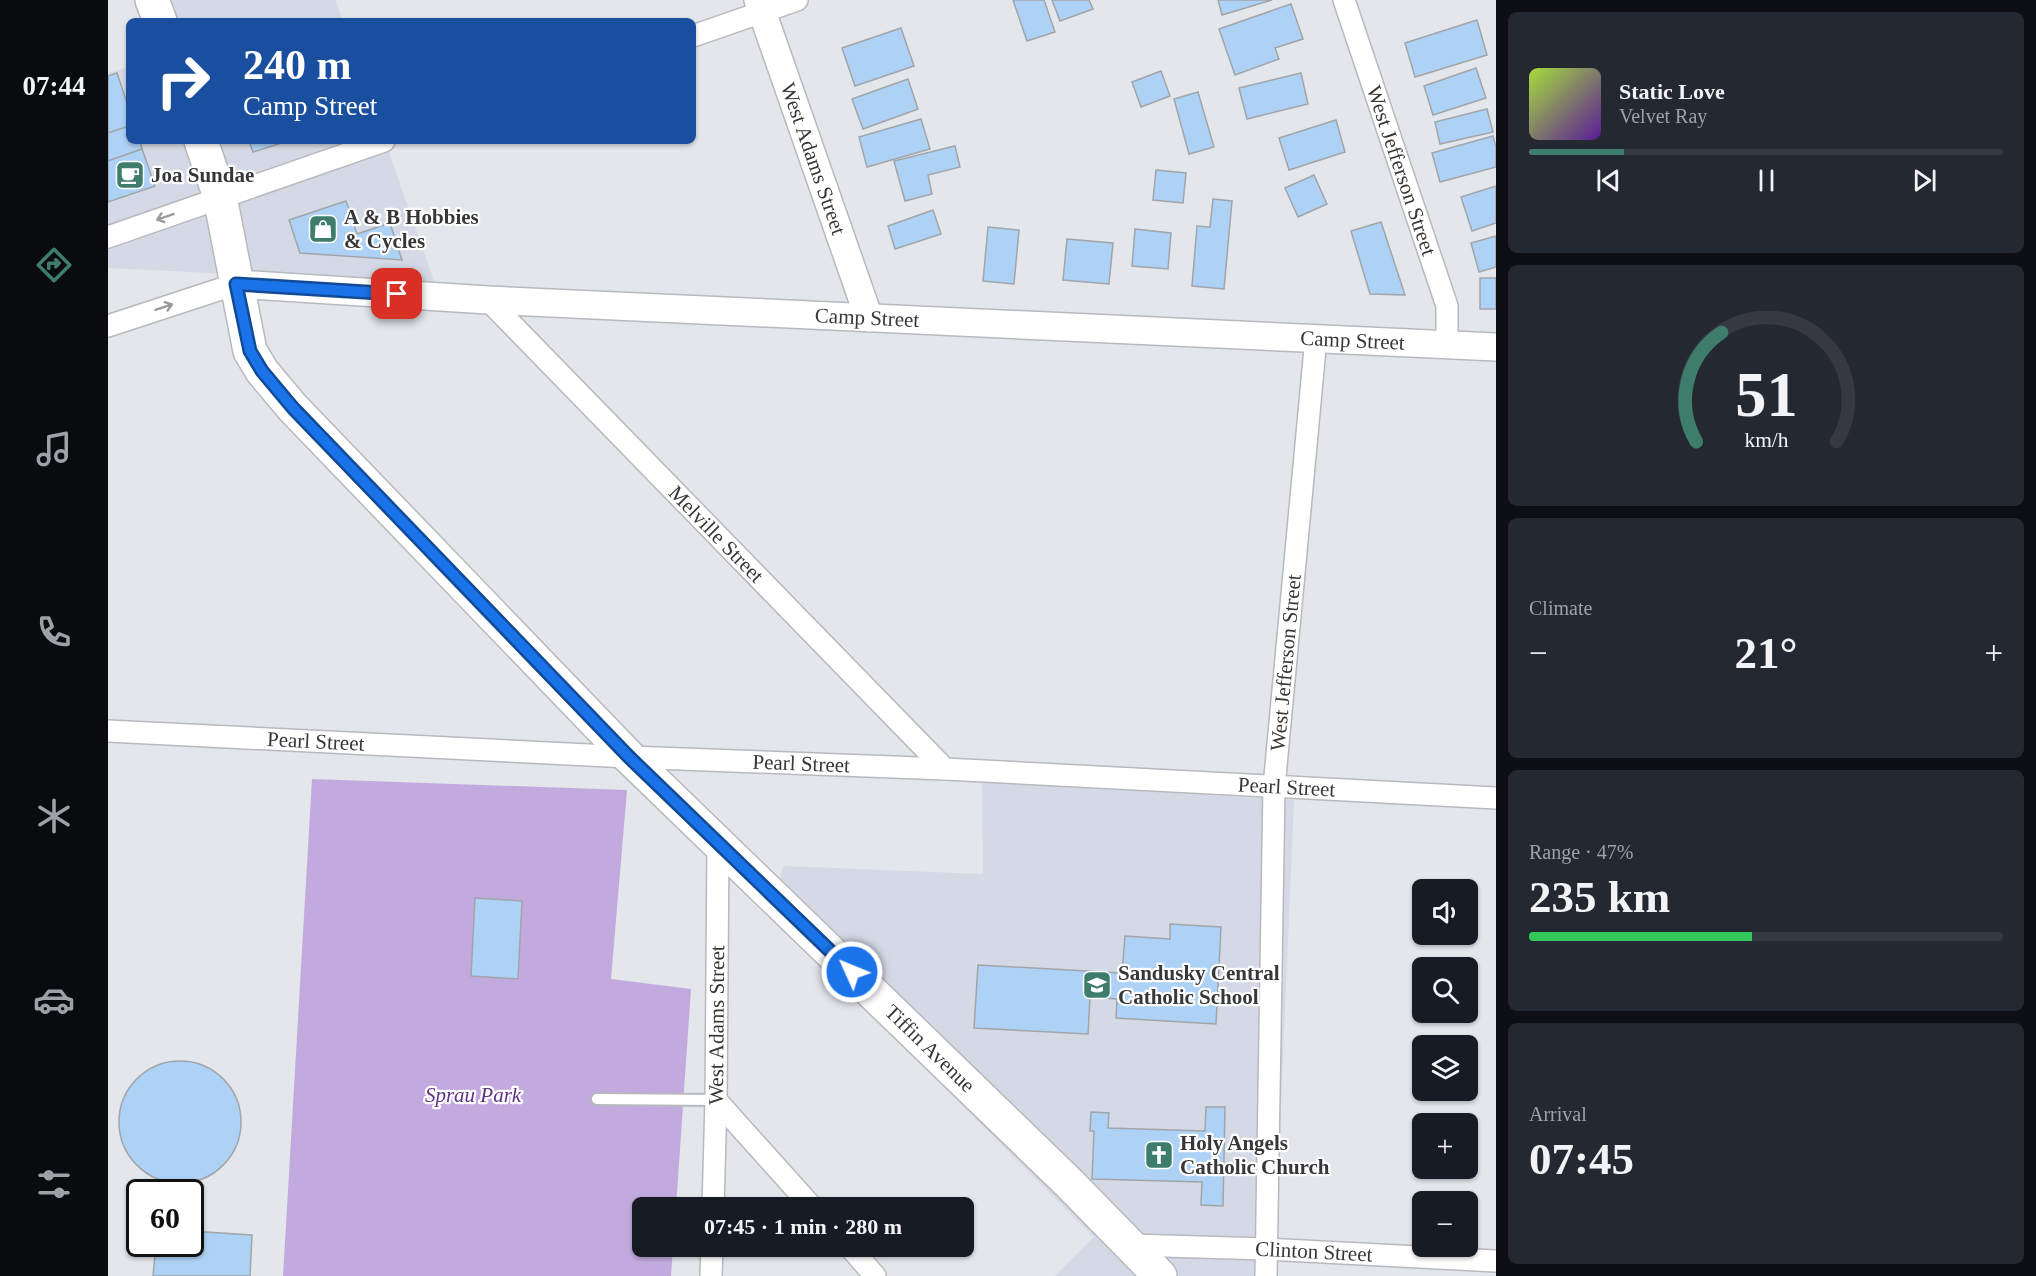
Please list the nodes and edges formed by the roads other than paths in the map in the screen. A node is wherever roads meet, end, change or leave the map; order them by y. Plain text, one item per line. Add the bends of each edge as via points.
1 (152, 0) edge
2 (797, 0) edge
3 (1344, 0) edge
4 (760, 6) edge
5 (159, 18) edge
6 (696, 35) edge
7 (202, 144) edge
8 (375, 144) edge
9 (220, 197) junction
10 (108, 237) edge
11 (236, 284) junction
12 (488, 300) junction
13 (869, 318) junction
14 (108, 326) edge
15 (1316, 338) junction
16 (1447, 344) junction
17 (1496, 347) edge
18 (108, 731) edge
19 (629, 757) junction
20 (945, 770) junction
21 (1274, 787) junction
22 (1496, 798) edge
23 (718, 843) junction
24 (597, 1099) dead end
25 (716, 1100) junction
26 (713, 1197) edge
27 (803, 1197) edge
28 (1131, 1245) junction
29 (1266, 1249) junction
30 (712, 1257) edge
31 (859, 1257) edge
32 (1496, 1261) edge
33 (711, 1276) edge
34 (875, 1276) edge
35 (1160, 1276) edge
36 (1266, 1276) edge

1 - 5 main road
2 - 4 street
3 - 16 street, West Jefferson Street via 1447,306
4 - 6 street
4 - 13 street, West Adams Street
7 - 9 main road, Tiffin Avenue
8 - 9 street
9 -> 10 street
9 - 11 main road, Tiffin Avenue
11 - 12 street, Camp Street
14 -> 11 street
11 - 19 main road, Tiffin Avenue via 250,351 262,371 293,408
12 - 13 street, Camp Street
12 - 20 street, Melville Street
13 - 15 street, Camp Street
15 - 16 street, Camp Street
15 - 21 street, West Jefferson Street
16 - 17 street, Camp Street
18 - 19 street, Pearl Street
19 - 20 street, Pearl Street
19 - 23 main road, Tiffin Avenue
20 - 21 street, Pearl Street
21 - 22 street, Pearl Street
21 - 29 street, West Jefferson Street
23 - 25 street, West Adams Street
23 - 28 main road, Tiffin Avenue
24 - 25 lane
25 - 26 street, West Adams Street
25 - 27 street
28 - 29 street, Clinton Street
28 - 35 main road, Tiffin Avenue
29 - 32 street, Clinton Street
29 - 36 street, West Jefferson Street
30 - 33 street
31 - 34 street

